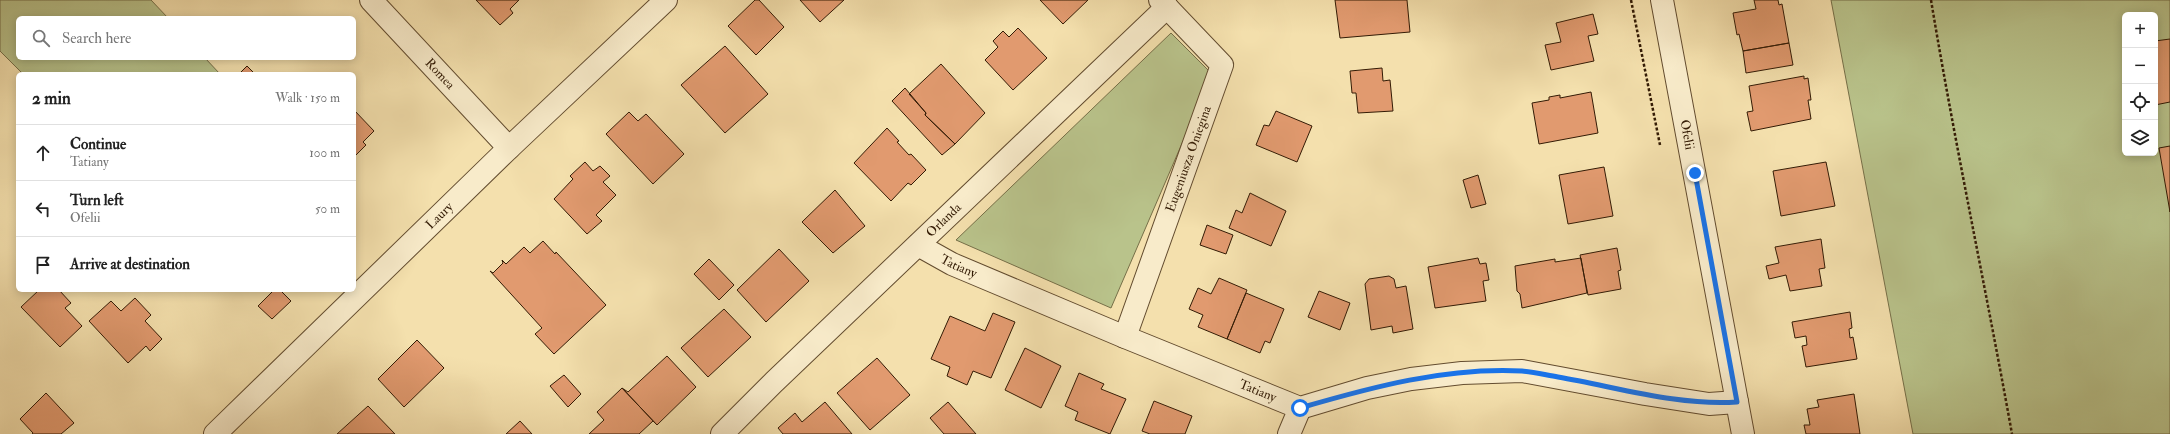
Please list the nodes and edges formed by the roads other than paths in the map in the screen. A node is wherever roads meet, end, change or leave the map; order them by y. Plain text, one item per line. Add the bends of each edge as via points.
1 (371, 0) edge
2 (666, 0) edge
3 (1662, 0) edge
4 (1163, 4) edge
5 (510, 148) junction
6 (918, 245) junction
7 (1125, 337) junction
8 (1737, 402) junction
9 (1300, 408) junction
10 (215, 434) edge
11 (722, 434) edge
12 (1289, 434) edge
13 (1742, 434) edge

1 - 5 street, Romea
2 - 5 street, Laury
3 - 8 street, Ofelii
4 - 6 street, Orlanda
4 - 7 street, Eugeniusza Oniegina via 1222,65
5 - 10 street, Laury
6 - 7 street, Tatiany via 952,264
6 - 11 street, Orlanda
7 - 9 street, Tatiany
8 - 9 street via 1702,403 1522,371 1462,373 1411,379 1367,388
8 - 13 street, Ofelii
9 - 12 street

